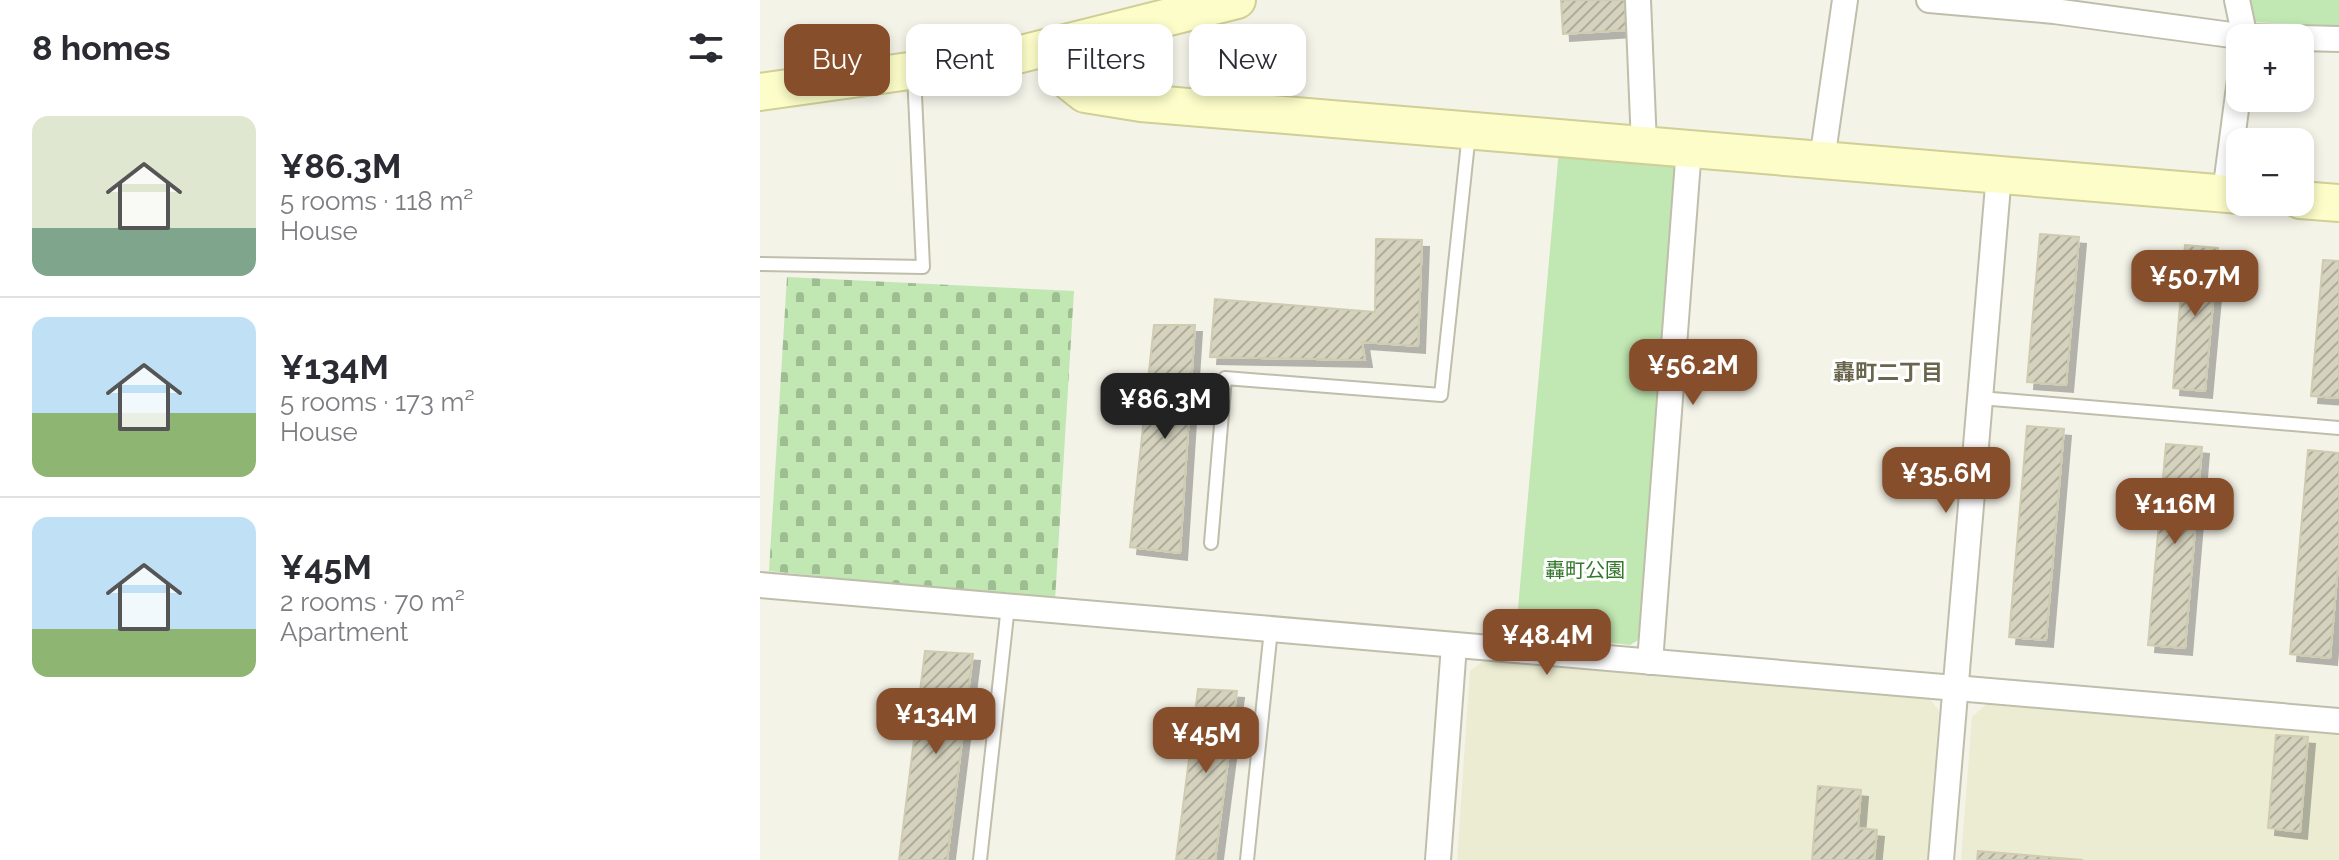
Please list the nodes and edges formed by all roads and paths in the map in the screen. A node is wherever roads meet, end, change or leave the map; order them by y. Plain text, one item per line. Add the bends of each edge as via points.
1 (1237, 0) edge
2 (1638, 0) edge
3 (1845, 0) edge
4 (1929, 0) edge
5 (2237, 0) edge
6 (2052, 5) edge
7 (1143, 24) edge
8 (2243, 24) edge
9 (2226, 35) edge
10 (2314, 38) edge
11 (2339, 39) edge
12 (906, 71) edge
13 (760, 92) edge
14 (915, 96) edge
15 (1097, 96) edge
16 (1469, 130) junction
17 (1644, 145) junction
18 (1689, 148) junction
19 (1822, 160) junction
20 (1999, 174) junction
21 (2226, 193) edge
22 (2314, 201) edge
23 (2339, 203) edge
24 (760, 264) edge
25 (1980, 398) junction
26 (2339, 428) edge
27 (1211, 543) dead end
28 (760, 585) edge
29 (1008, 606) junction
30 (1271, 629) junction
31 (1454, 645) junction
32 (1650, 662) junction
33 (1956, 688) junction
34 (2339, 721) edge
35 (980, 860) edge
36 (1247, 860) edge
37 (1438, 860) edge
38 (1941, 860) edge

1 - 7 street
2 - 17 street
3 - 19 street
4 - 6 street
5 - 8 street
6 - 9 street
10 - 11 street
12 - 13 street
14 - 24 lane via 923,267
15 - 16 street
16 - 17 street
16 - 27 lane via 1441,395 1225,378
17 - 18 street
18 - 19 street
18 - 32 street
19 - 20 street
20 - 21 street
20 - 25 street
22 - 23 street
25 - 26 lane
25 - 33 street
28 - 29 street
29 - 30 street
29 - 35 lane
30 - 31 street
30 - 36 lane
31 - 32 street
31 - 37 street
32 - 33 street
33 - 34 street
33 - 38 street

